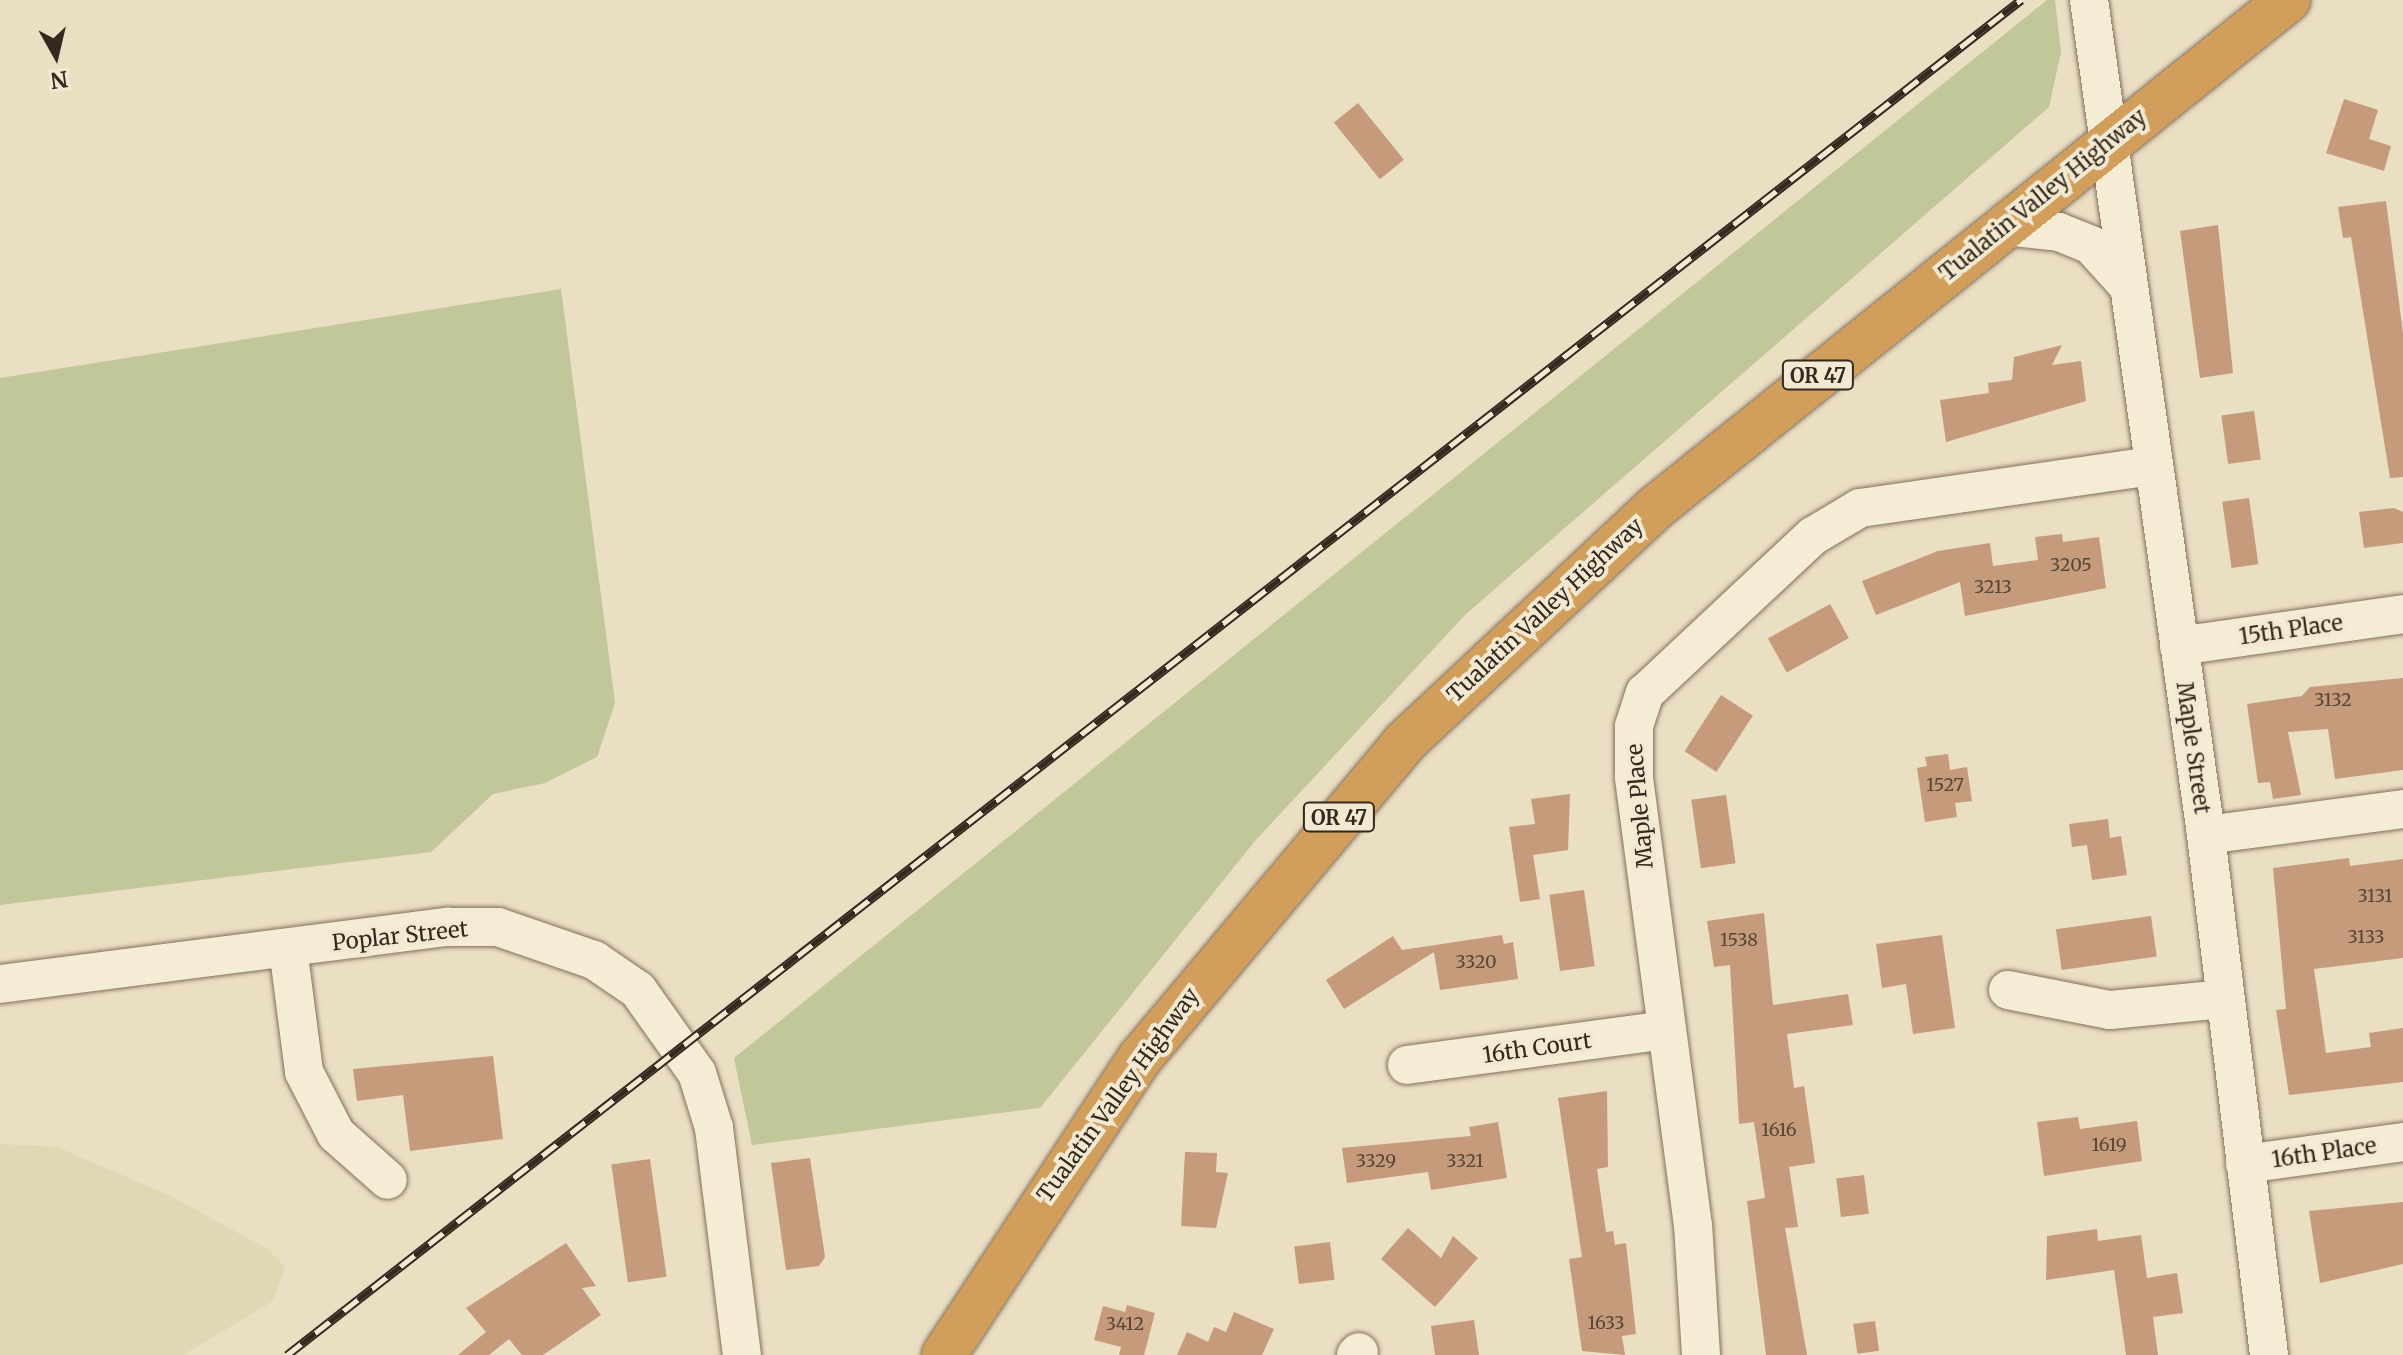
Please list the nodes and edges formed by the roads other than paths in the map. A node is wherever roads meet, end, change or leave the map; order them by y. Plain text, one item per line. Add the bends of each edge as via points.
1 (2089, 0) edge
2 (2288, 0) edge
3 (2109, 141) junction
4 (2005, 226) junction
5 (2129, 287) junction
6 (2153, 466) junction
7 (2403, 614) edge
8 (2179, 646) junction
9 (2403, 809) edge
10 (2206, 835) junction
11 (288, 948) junction
12 (0, 984) edge
13 (2008, 990) dead end
14 (2225, 999) junction
15 (1667, 1030) junction
16 (1407, 1065) dead end
17 (2403, 1142) edge
18 (2245, 1164) junction
19 (388, 1180) dead end
20 (739, 1355) edge
21 (944, 1355) edge
22 (1701, 1355) edge
23 (2269, 1355) edge

1 - 3 street, Maple Street
2 - 3 highway, Tualatin Valley Highway / OR 47
3 - 4 highway, Tualatin Valley Highway / OR 47
3 - 5 street, Maple Street
4 - 5 street via 2059,232 2091,245
4 - 21 highway, Tualatin Valley Highway / OR 47 via 1655,508 1404,743 1140,1058
5 - 6 street, Maple Street
6 - 8 street, Maple Street
6 - 15 street, Maple Place via 1860,508 1813,536 1657,677 1636,717 1633,763
7 - 8 street, 15th Place
8 - 10 street, Maple Street
9 - 10 street
10 - 14 street, Maple Street
11 - 12 street, Poplar Street
11 - 19 street via 304,1072 336,1134
11 - 20 street, Poplar Street via 498,927 567,946 638,990 671,1028 705,1096
13 - 14 street via 2110,1010
14 - 18 street, Maple Street
15 - 16 street, 16th Court
15 - 22 street, Maple Place
17 - 18 street, 16th Place
18 - 23 street, Maple Street

